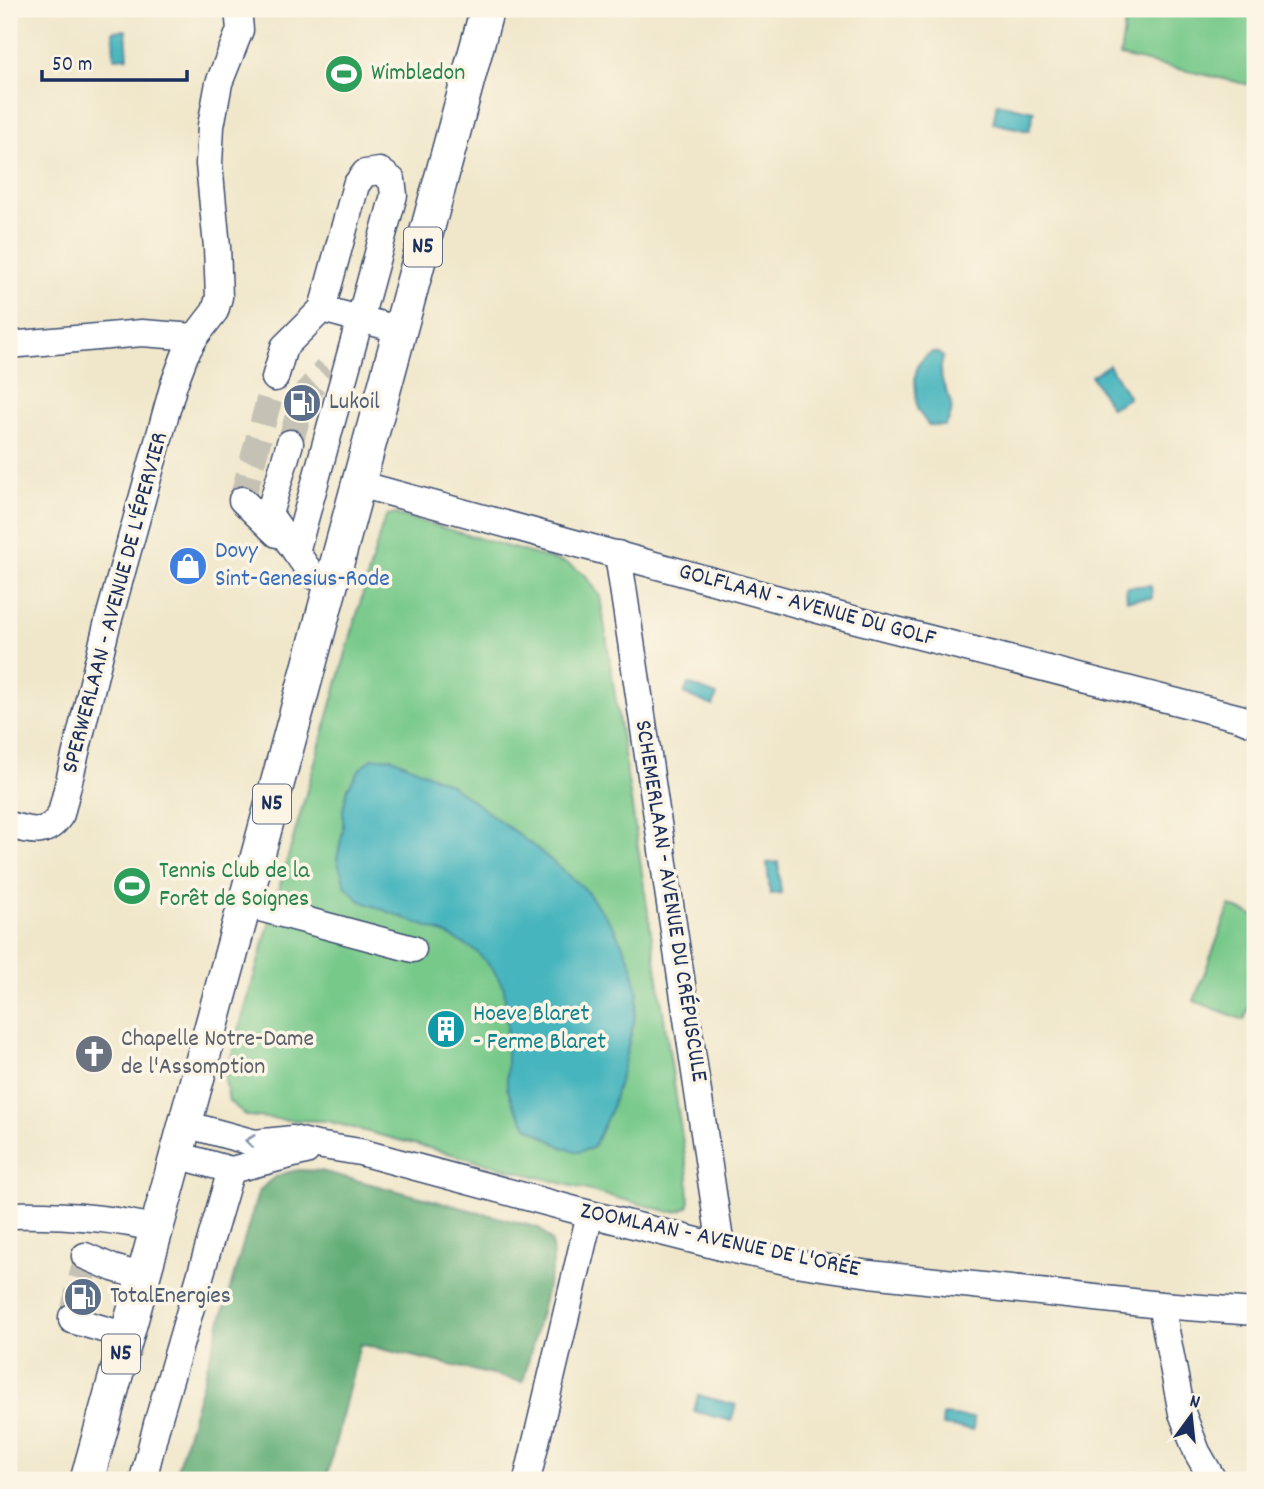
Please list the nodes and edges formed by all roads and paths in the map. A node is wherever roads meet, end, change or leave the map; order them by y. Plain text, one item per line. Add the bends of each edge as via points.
1 (238, 9) edge
2 (487, 9) edge
3 (322, 309) junction
4 (361, 319) junction
5 (401, 330) junction
6 (195, 337) junction
7 (9, 345) edge
8 (275, 379) tunnel mouth
9 (290, 443) tunnel mouth
10 (359, 484) junction
11 (243, 500) dead end
12 (296, 552) junction
13 (618, 554) junction
14 (332, 583) junction
15 (1255, 724) edge
16 (9, 825) edge
17 (245, 904) junction
18 (413, 949) dead end
19 (181, 1140) junction
20 (317, 1145) junction
21 (231, 1170) junction
22 (590, 1214) junction
23 (9, 1215) edge
24 (84, 1218) junction
25 (157, 1229) junction
26 (721, 1247) junction
27 (144, 1277) junction
28 (1161, 1305) junction
29 (1255, 1312) edge
30 (72, 1317) dead end
31 (127, 1336) junction
32 (87, 1480) edge
33 (143, 1480) edge
34 (527, 1480) edge
35 (1213, 1480) edge

1 - 6 street via 240,30 219,83 211,126 209,164 219,296 215,311
2 - 5 main road, N5
3 - 4 street
3 - 4 street via 356,185 365,173 380,171 392,180 394,195
3 - 8 street via 284,346
4 - 5 street
4 - 12 street via 338,363
5 - 10 main road, N5
6 - 7 street via 142,333
6 - 16 street, SPERWERLAAN - AVENUE DE L'ÉPERVIER via 170,397 61,814 44,830
9 - 12 street via 269,513
10 - 13 street, GOLFLAAN - AVENUE DU GOLF
10 - 14 main road, N5
11 - 12 street
12 - 14 street via 312,575
13 - 15 street, GOLFLAAN - AVENUE DU GOLF
13 - 26 street, SCHEMERLAAN - AVENUE DU CRÉPUSCULE
14 - 17 main road, N5
17 - 18 street
17 - 19 main road, N5
20 -> 19 street, ZOOMLAAN - AVENUE DE L'ORÉE via 293,1139 254,1143
19 - 21 street, ZOOMLAAN - AVENUE DE L'ORÉE
19 - 25 main road, N5
20 - 21 street, ZOOMLAAN - AVENUE DE L'ORÉE
20 - 22 street, ZOOMLAAN - AVENUE DE L'ORÉE via 360,1152
21 - 33 street
22 - 26 street, ZOOMLAAN - AVENUE DE L'ORÉE
22 - 34 street
23 - 24 street
24 - 25 street
24 - 27 street via 85,1260
25 - 27 main road, N5
26 - 28 street, ZOOMLAAN - AVENUE DE L'ORÉE via 870,1274
27 - 31 main road, N5
28 - 29 street, ZOOMLAAN - AVENUE DE L'ORÉE
28 - 35 street via 1182,1413
30 - 31 street
31 - 32 main road, N5

